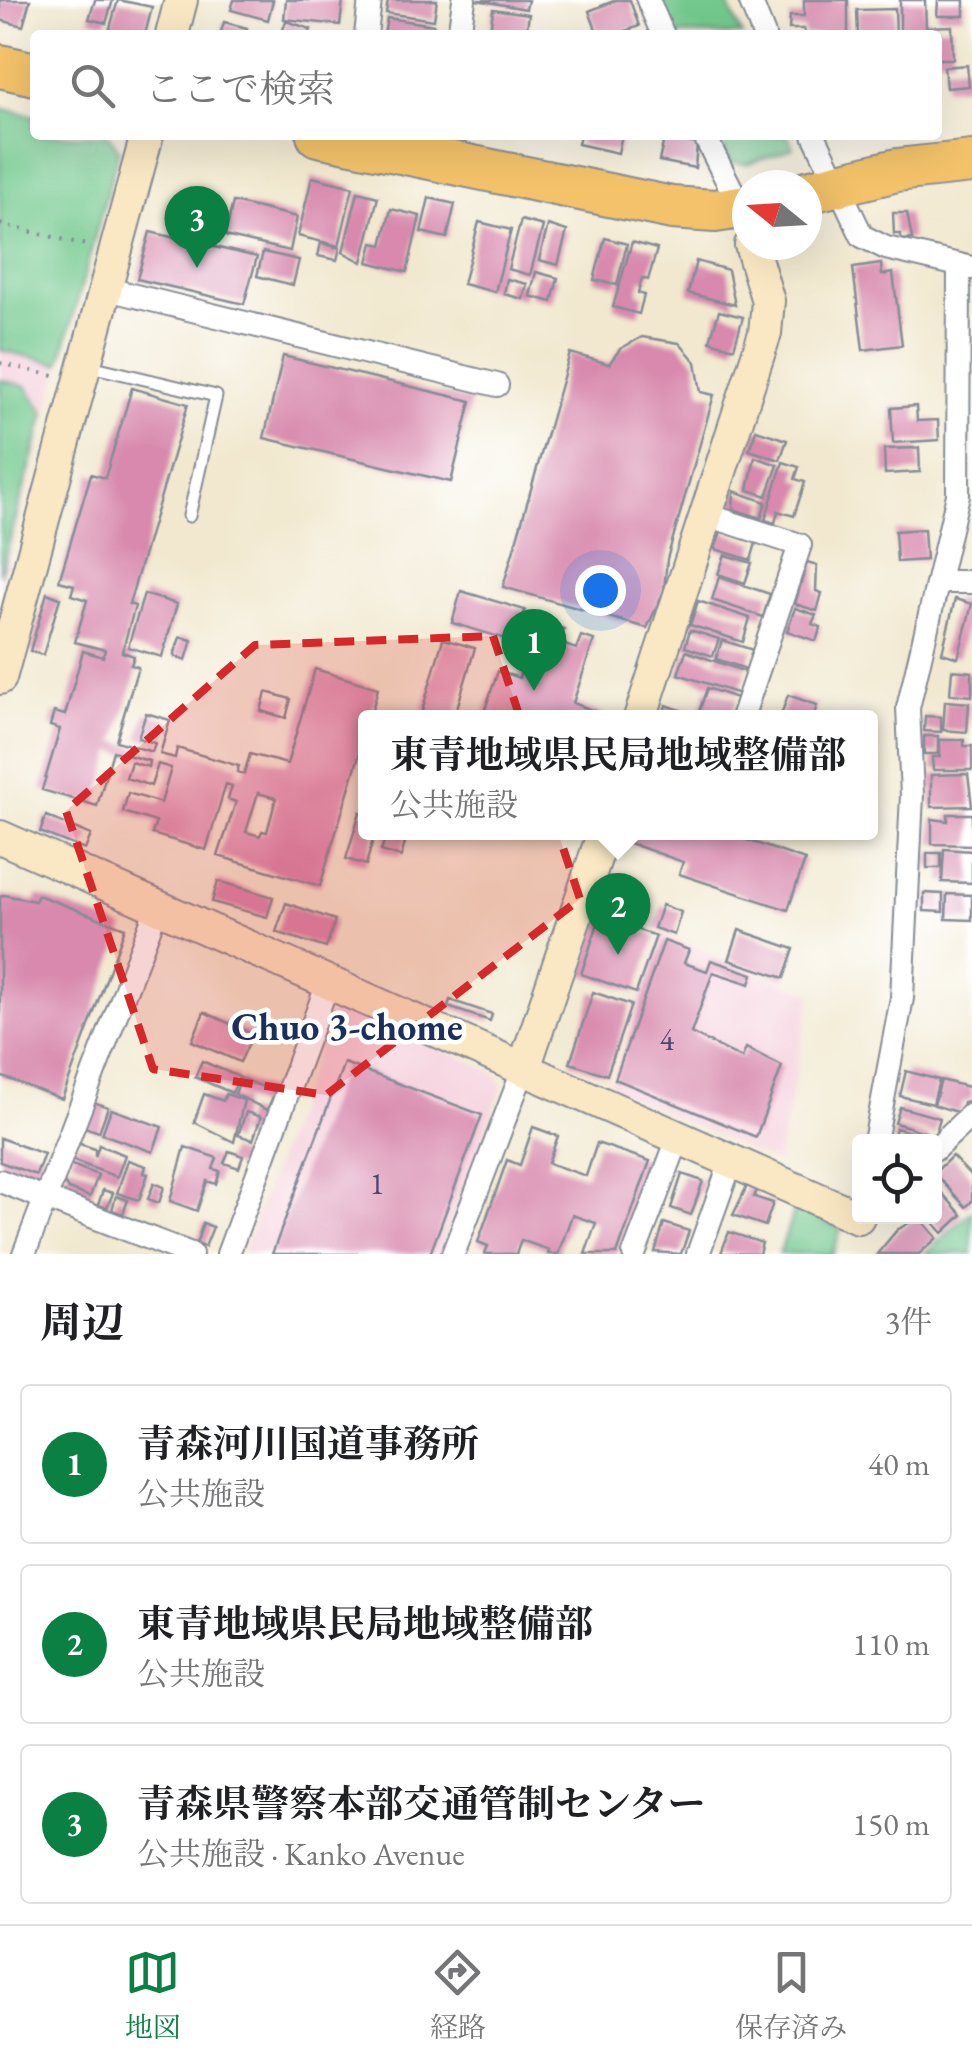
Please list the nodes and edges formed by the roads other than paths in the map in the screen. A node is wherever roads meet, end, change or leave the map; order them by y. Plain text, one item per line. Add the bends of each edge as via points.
1 (181, 0) edge
2 (370, 0) edge
3 (464, 0) edge
4 (648, 0) edge
5 (750, 0) edge
6 (173, 30) edge
7 (367, 30) edge
8 (460, 30) edge
9 (660, 30) edge
10 (762, 30) edge
11 (0, 66) edge
12 (30, 73) edge
13 (146, 140) edge
14 (364, 140) edge
15 (706, 140) edge
16 (815, 140) edge
17 (442, 148) edge
18 (972, 162) edge
19 (819, 170) edge
20 (822, 187) edge
21 (732, 194) edge
22 (732, 220) edge
23 (757, 260) edge
24 (966, 266) edge
25 (107, 290) junction
26 (75, 371) junction
27 (497, 385) dead end
28 (706, 515) junction
29 (189, 516) dead end
30 (940, 582) junction
31 (972, 582) edge
32 (0, 678) edge
33 (643, 710) edge
34 (745, 710) edge
35 (0, 837) edge
36 (601, 840) edge
37 (157, 908) junction
38 (328, 983) junction
39 (524, 1068) junction
40 (972, 1114) edge
41 (876, 1134) edge
42 (678, 1139) junction
43 (942, 1142) edge
44 (731, 1162) junction
45 (0, 1180) edge
46 (45, 1198) junction
47 (852, 1211) edge
48 (24, 1254) edge
49 (191, 1254) edge
50 (228, 1254) edge
51 (454, 1254) edge
52 (634, 1254) edge
53 (698, 1254) edge

1 - 6 street
2 - 7 street
3 - 8 street
4 - 9 street
5 - 10 street
11 - 12 highway
13 - 25 street
14 - 17 highway
15 - 21 street
16 - 19 street
17 - 22 highway
18 - 20 highway
20 - 24 street via 870,242
23 - 28 street via 768,316
24 - 30 street via 960,468
25 - 26 street
25 - 27 street
26 - 29 lane via 216,396
26 - 32 street
28 - 33 street
28 - 34 street via 800,546
30 - 31 street
30 - 41 street via 908,708 912,795 902,998
35 - 37 street
36 - 39 street
37 - 38 street
37 - 46 street
38 - 39 street
38 - 50 street
39 - 42 street
39 - 51 street
40 - 43 street
42 - 44 street
42 - 52 street
44 - 47 street
44 - 53 street
45 - 46 street
46 - 48 street
46 - 49 street

